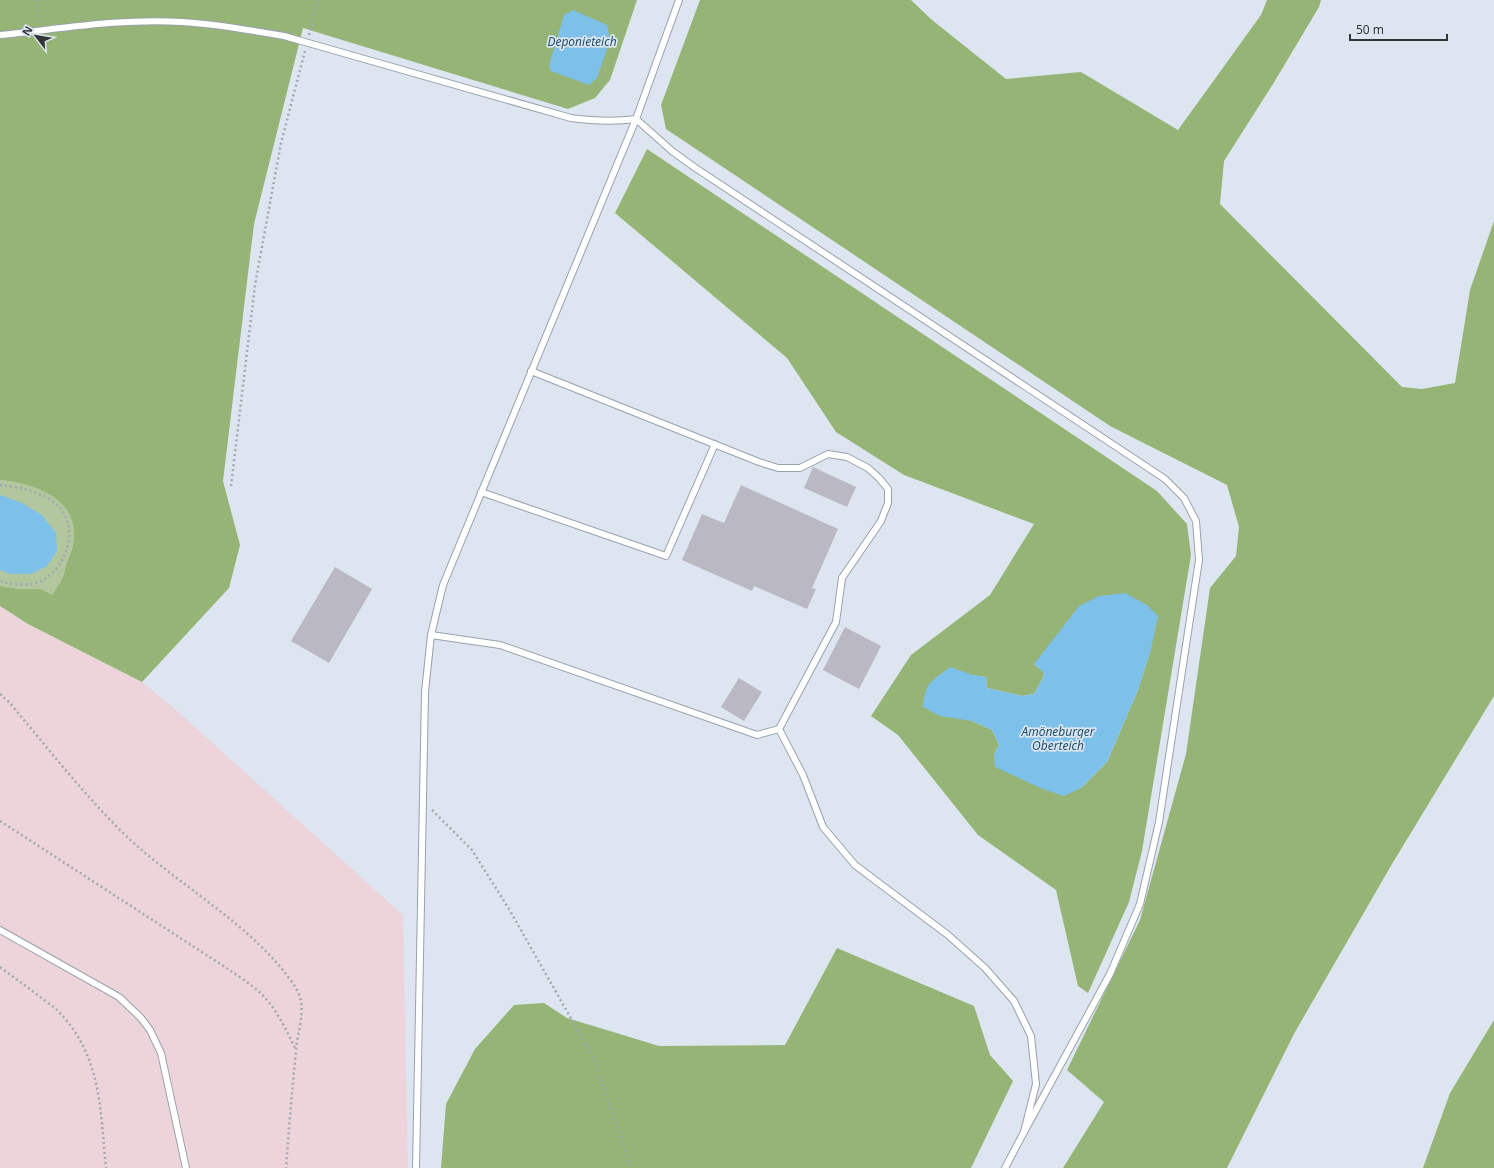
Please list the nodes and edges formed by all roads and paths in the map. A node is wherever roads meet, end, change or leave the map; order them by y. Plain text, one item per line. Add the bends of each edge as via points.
1 (37, 0) edge
2 (318, 0) edge
3 (679, 0) edge
4 (40, 31) junction
5 (0, 35) edge
6 (307, 43) junction
7 (636, 119) junction
8 (531, 370) junction
9 (715, 444) junction
10 (0, 485) edge
11 (231, 486) dead end
12 (481, 492) junction
13 (0, 581) edge
14 (431, 635) junction
15 (0, 694) edge
16 (780, 729) junction
17 (423, 800) junction
18 (0, 821) edge
19 (0, 930) edge
20 (0, 967) edge
21 (296, 1049) junction
22 (1024, 1132) junction
23 (106, 1168) edge
24 (186, 1168) edge
25 (286, 1168) edge
26 (416, 1168) edge
27 (631, 1168) edge
28 (1006, 1168) edge

1 - 4 path
2 - 6 path
3 - 7 lane
4 - 5 lane
4 - 6 lane via 117,22 180,22 236,27
6 - 7 lane via 571,118 595,121
6 - 11 path via 281,143 255,285
7 - 8 lane
7 - 22 lane via 694,167 1165,479 1184,498 1196,521 1199,560 1159,822 1140,904 1110,974
8 - 9 lane
8 - 12 lane
9 - 12 lane via 666,556
9 - 16 lane via 778,468 800,468 828,454 846,457 868,468 888,489 888,503 881,521 842,578 836,622
10 - 13 path via 24,489 50,500 65,516 69,534 66,553 49,575 33,584
12 - 14 lane via 443,585
14 - 16 lane via 500,646 757,735
14 - 17 lane via 425,692
15 - 21 path via 87,796 124,833 267,951 300,996 302,1015
16 - 22 lane via 803,775 823,827 855,865 948,935 985,968 1014,1001 1031,1036 1036,1084
17 - 26 lane
17 - 27 path via 472,850 509,909 594,1059
18 - 21 path via 248,983 270,1004
19 - 24 lane via 119,998 141,1018 156,1041 163,1059
20 - 23 path via 57,1010 83,1044 97,1084
21 - 25 path
22 - 28 lane

